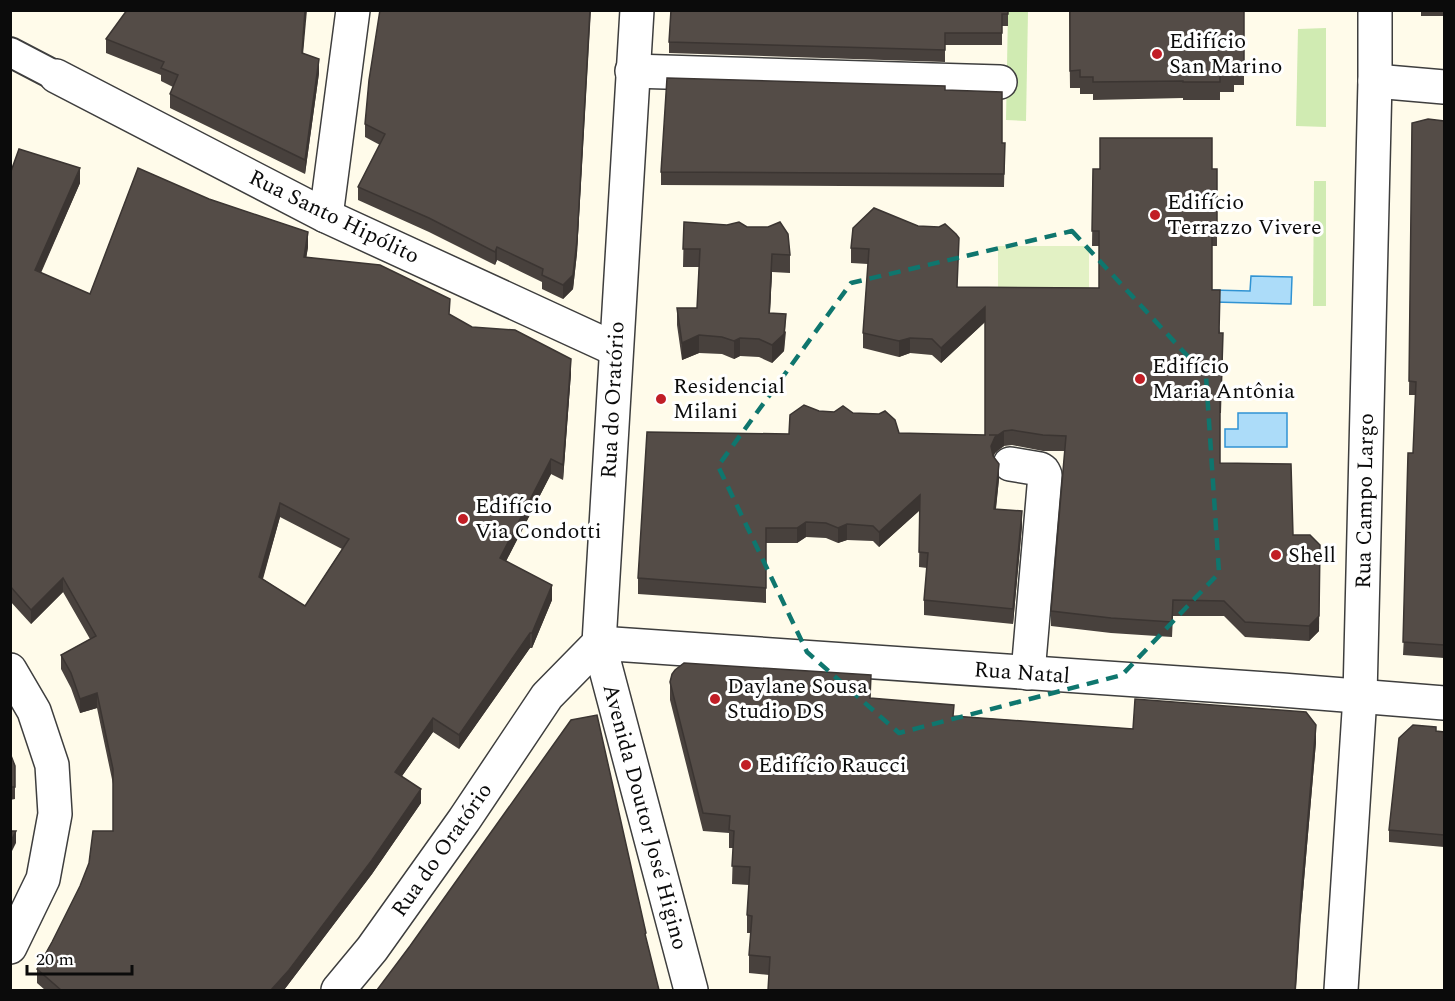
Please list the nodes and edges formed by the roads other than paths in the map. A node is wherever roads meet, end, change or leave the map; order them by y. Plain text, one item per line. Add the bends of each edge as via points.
1 (353, 10) edge
2 (637, 10) edge
3 (1375, 10) edge
4 (10, 52) edge
5 (632, 71) junction
6 (56, 75) joint
7 (1375, 81) junction
8 (1000, 82) dead end
9 (1444, 87) edge
10 (326, 216) junction
11 (615, 349) junction
12 (1010, 464) dead end
13 (599, 643) junction
14 (10, 670) edge
15 (1028, 673) junction
16 (1360, 696) junction
17 (1444, 703) edge
18 (10, 947) edge
19 (338, 990) edge
20 (691, 990) edge
21 (1341, 990) edge

1 - 10 street
2 - 5 street, Rua do Oratório
3 - 7 street, Rua Campo Largo
4 - 6 street
5 - 8 street
5 - 11 street, Rua do Oratório
6 - 10 street, Rua Santo Hipólito
7 - 9 street
7 - 16 street, Rua Campo Largo
10 - 11 street, Rua Santo Hipólito
11 - 13 street, Rua do Oratório
12 - 15 street via 1040,469 1044,475
13 - 15 street, Rua Natal
13 - 19 street, Rua do Oratório via 548,696 372,949
13 - 20 street, Avenida Doutor José Higino
14 - 18 street via 34,711 52,765 55,814 44,879
15 - 16 street, Rua Natal
16 - 17 street, Rua Natal
16 - 21 street, Rua Campo Largo

